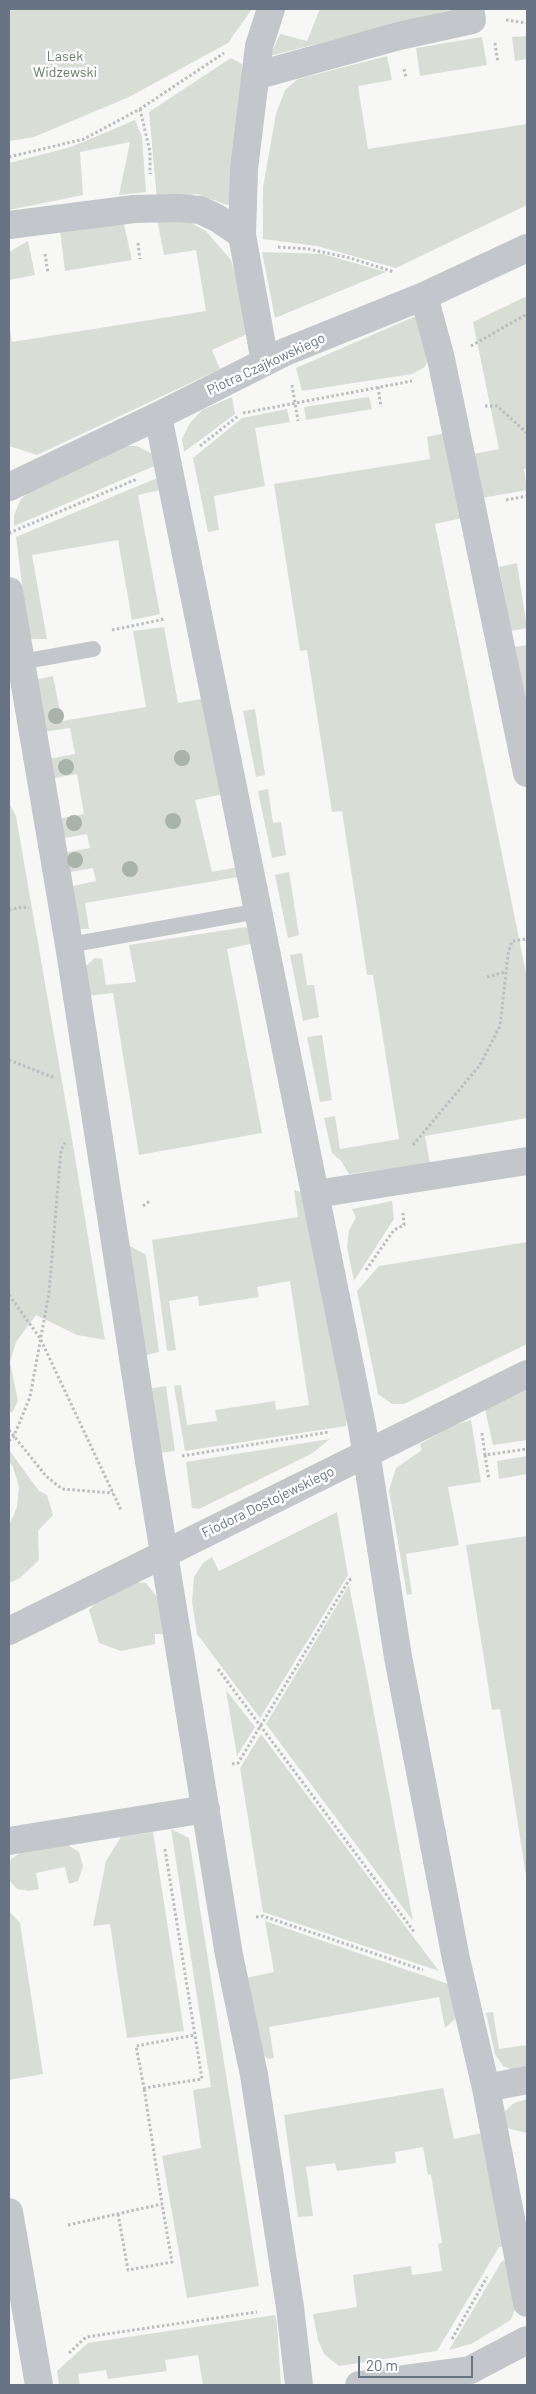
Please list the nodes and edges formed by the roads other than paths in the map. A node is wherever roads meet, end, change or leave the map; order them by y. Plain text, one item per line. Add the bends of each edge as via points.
1 (271, 9) edge
2 (470, 9) edge
3 (255, 76) junction
4 (9, 225) edge
5 (242, 235) junction
6 (527, 248) edge
7 (424, 296) junction
8 (265, 362) junction
9 (158, 416) junction
10 (9, 487) edge
11 (9, 591) edge
12 (93, 649) road end
13 (21, 662) junction
14 (527, 774) edge
15 (259, 911) junction
16 (69, 946) junction
17 (527, 1161) edge
18 (316, 1194) junction
19 (527, 1374) edge
20 (366, 1454) junction
21 (165, 1553) junction
22 (9, 1631) edge
23 (206, 1809) junction
24 (9, 1841) edge
25 (527, 2080) edge
26 (486, 2088) junction
27 (9, 2212) edge
28 (527, 2303) edge
29 (527, 2340) edge
30 (471, 2378) edge
31 (40, 2385) edge
32 (299, 2385) edge
33 (359, 2385) edge

1 - 3 street via 259,46
2 - 3 street via 472,20 399,36
3 - 5 street via 244,170
4 - 5 street via 134,209 178,208 200,210
5 - 8 street
6 - 7 street, Piotra Czajkowskiego
7 - 8 street, Piotra Czajkowskiego
7 - 14 street via 443,367
8 - 9 street, Piotra Czajkowskiego
9 - 10 street, Piotra Czajkowskiego
9 - 15 street
11 - 13 street
12 - 13 lane
13 - 16 street
15 - 16 lane
15 - 18 street
16 - 21 street
17 - 18 street
18 - 20 street
19 - 20 street, Fiodora Dostojewskiego
20 - 21 street, Fiodora Dostojewskiego
20 - 26 street via 398,1657 462,1985
21 - 22 street, Fiodora Dostojewskiego
21 - 23 street
23 - 24 street
23 - 32 street via 254,2075
25 - 26 street
26 - 28 street
27 - 31 street
29 - 30 street
30 - 33 street

